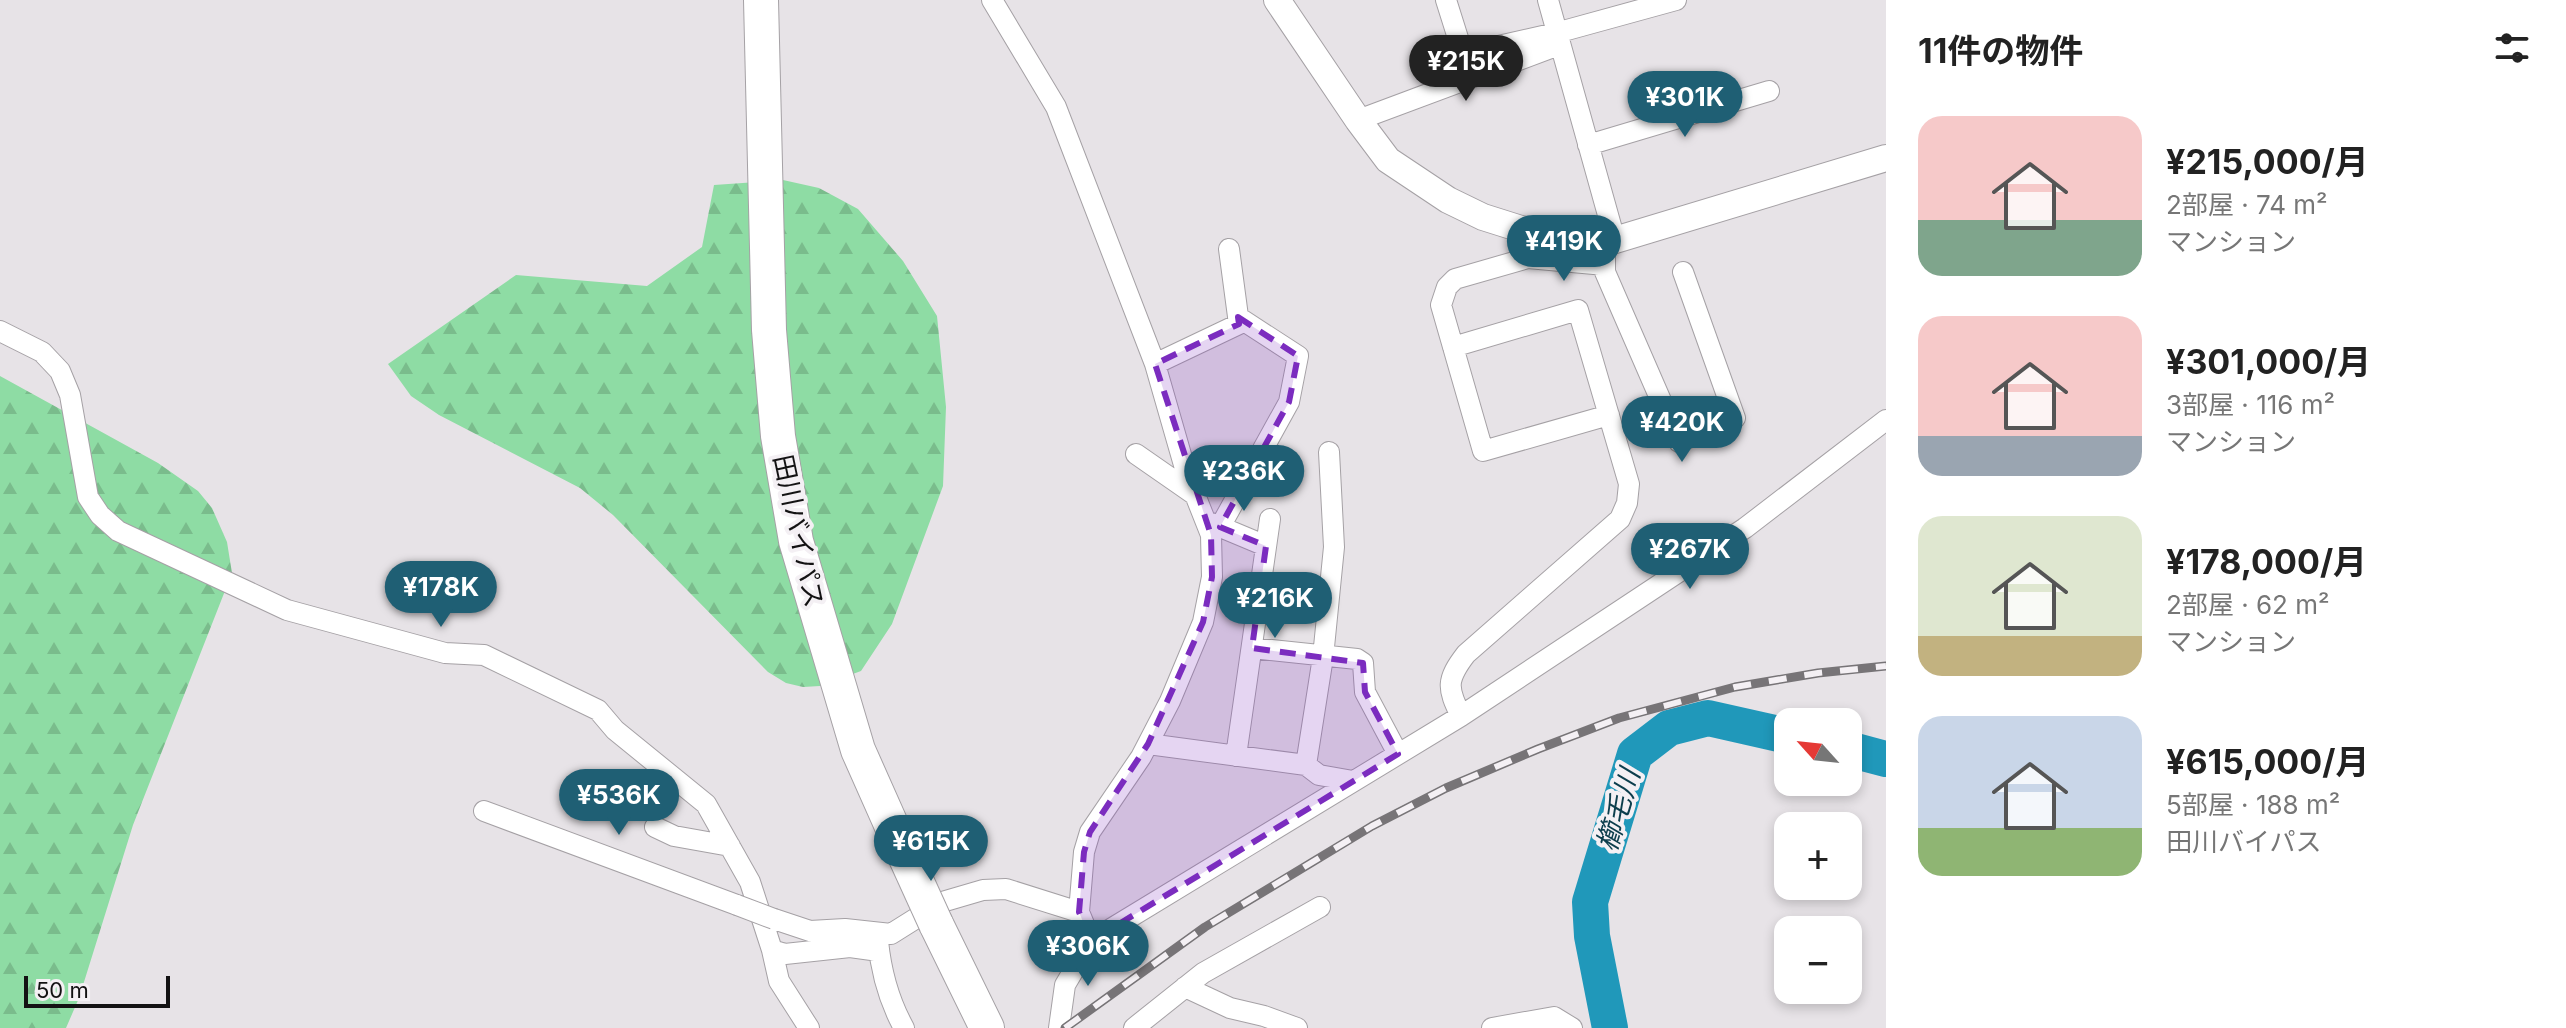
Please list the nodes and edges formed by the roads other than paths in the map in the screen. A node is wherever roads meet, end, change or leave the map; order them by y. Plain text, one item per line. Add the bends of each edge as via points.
1 (761, 0) edge
2 (992, 0) edge
3 (1277, 0) edge
4 (1446, 0) edge
5 (1548, 0) edge
6 (1676, 0) edge
7 (1645, 4) edge
8 (1558, 39) junction
9 (1769, 91) dead end
10 (1358, 120) junction
11 (1588, 145) junction
12 (1886, 158) edge
13 (1542, 233) junction
14 (1608, 248) junction
15 (1229, 249) dead end
16 (1528, 258) junction
17 (1683, 272) dead end
18 (1238, 317) junction
19 (0, 331) edge
20 (1453, 347) junction
21 (1155, 364) junction
22 (1609, 415) junction
23 (1886, 420) edge
24 (1329, 452) dead end
25 (1136, 454) dead end
26 (1195, 495) junction
27 (1270, 519) dead end
28 (1213, 524) junction
29 (1266, 546) junction
30 (1252, 648) junction
31 (1323, 657) junction
32 (1461, 716) junction
33 (1148, 744) junction
34 (1398, 754) junction
35 (1236, 756) junction
36 (1306, 765) junction
37 (1353, 781) junction
38 (484, 811) dead end
39 (655, 827) dead end
40 (730, 846) junction
41 (1320, 907) dead end
42 (1079, 912) junction
43 (1091, 941) junction
44 (878, 942) junction
45 (772, 950) junction
46 (1185, 987) junction
47 (1056, 1025) edge
48 (809, 1028) edge
49 (904, 1028) edge
50 (987, 1028) edge
51 (1134, 1028) edge
52 (1297, 1028) edge
53 (1492, 1028) edge
54 (1572, 1028) edge

1 - 50 highway, 田川バイパス, bridge via 769,330 778,436 796,541 858,750
2 - 21 street via 1056,107
3 - 10 street
4 - 8 street via 1463,54
5 - 8 street
6 - 7 street
7 - 8 street
8 - 10 street
8 - 11 street
9 - 11 street
10 - 13 street via 1388,160 1420,183 1483,217
11 - 14 street
12 - 14 street
13 - 14 street
13 - 16 street
14 - 16 street
14 - 17 street via 1605,272 1679,442 1735,418
15 - 18 street
16 - 20 street via 1455,279 1447,287 1441,305
18 - 21 street via 1239,324
18 - 28 street via 1298,356 1289,402
19 - 40 street via 42,352 60,371 70,395 88,497 118,531 287,610 445,653 484,655 598,710 706,804
20 - 22 street via 1483,451
20 - 22 street via 1578,310
21 - 26 street
22 - 32 street via 1629,484 1620,519 1466,654 1450,682
23 - 32 street via 1745,528
24 - 31 street via 1334,547
25 - 26 street
26 - 28 street
27 - 29 street
28 - 29 street
28 - 33 street via 1212,577 1203,622
29 - 30 street
30 - 31 street
30 - 35 street
31 - 34 street via 1363,663 1365,692
31 - 36 street
32 - 34 street
33 - 35 street
33 - 42 street via 1090,832
34 - 37 street
35 - 36 street
36 - 37 street via 1319,775
37 - 43 street
38 - 44 street, bridge via 810,931 845,929
39 - 40 street via 674,836
40 - 45 street via 750,882
41 - 46 street
42 - 43 street
42 - 44 street via 1006,889 983,890 942,902
43 - 47 street via 1065,985
44 - 45 street via 785,954
44 - 49 street via 881,967
45 - 48 street via 779,981
46 - 51 street
46 - 52 street via 1230,1008
53 - 54 street via 1554,1017

